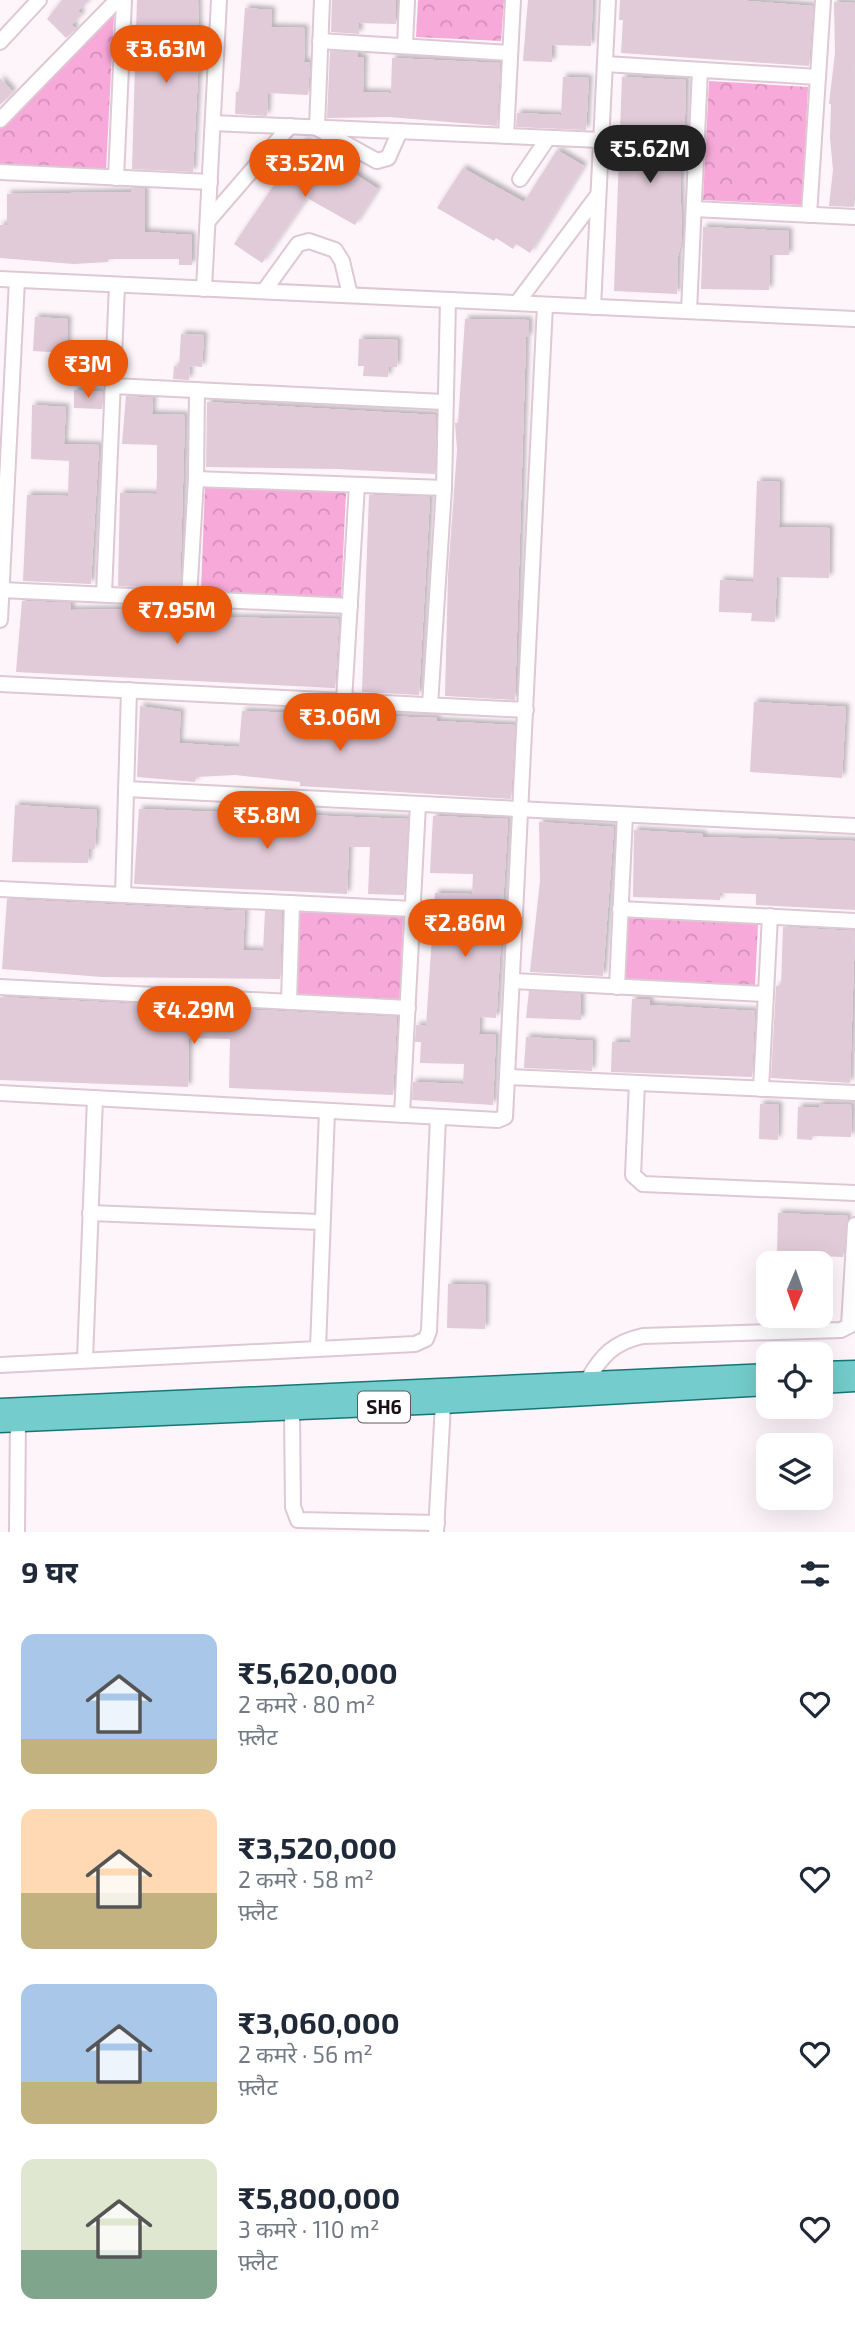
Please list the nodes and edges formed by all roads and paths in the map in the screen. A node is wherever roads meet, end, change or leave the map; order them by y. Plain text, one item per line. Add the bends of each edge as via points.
1 (117, 0) edge
2 (124, 0) edge
3 (219, 0) edge
4 (322, 0) edge
5 (407, 0) edge
6 (513, 0) edge
7 (608, 0) edge
8 (823, 0) edge
9 (36, 1) edge
10 (320, 41) junction
11 (0, 42) edge
12 (405, 46) junction
13 (510, 52) junction
14 (605, 64) junction
15 (700, 70) junction
16 (818, 77) junction
17 (0, 120) edge
18 (213, 123) junction
19 (290, 127) junction
20 (317, 128) junction
21 (400, 131) junction
22 (506, 136) junction
23 (548, 138) junction
24 (601, 140) junction
25 (0, 172) edge
26 (116, 178) junction
27 (520, 179) dead end
28 (210, 182) junction
29 (598, 195) junction
30 (694, 209) junction
31 (809, 215) junction
32 (855, 217) edge
33 (208, 220) junction
34 (0, 279) edge
35 (17, 280) junction
36 (117, 285) junction
37 (204, 289) junction
38 (264, 291) junction
39 (350, 295) junction
40 (448, 300) junction
41 (517, 303) junction
42 (545, 304) junction
43 (593, 307) junction
44 (689, 311) junction
45 (855, 319) edge
46 (113, 386) junction
47 (6, 389) edge
48 (197, 390) junction
49 (444, 402) junction
50 (196, 479) junction
51 (357, 485) junction
52 (444, 488) junction
53 (3, 490) edge
54 (2, 590) edge
55 (104, 594) junction
56 (189, 598) junction
57 (350, 606) junction
58 (0, 620) edge
59 (0, 684) edge
60 (129, 690) junction
61 (344, 701) junction
62 (430, 705) junction
63 (526, 710) junction
64 (126, 789) junction
65 (418, 804) junction
66 (521, 809) junction
67 (625, 815) junction
68 (855, 826) edge
69 (0, 889) edge
70 (122, 895) junction
71 (292, 903) junction
72 (413, 909) junction
73 (620, 909) junction
74 (770, 916) junction
75 (855, 921) edge
76 (513, 981) junction
77 (617, 986) junction
78 (0, 987) edge
79 (766, 994) junction
80 (289, 1002) junction
81 (408, 1008) junction
82 (509, 1077) junction
83 (637, 1083) junction
84 (761, 1089) junction
85 (0, 1093) edge
86 (855, 1093) edge
87 (95, 1098) junction
88 (327, 1111) junction
89 (402, 1115) junction
90 (438, 1117) junction
91 (855, 1193) edge
92 (90, 1213) junction
93 (321, 1222) junction
94 (855, 1225) edge
95 (318, 1348) junction
96 (85, 1360) junction
97 (0, 1365) edge
98 (855, 1370) edge
99 (833, 1371) edge
100 (756, 1374) edge
101 (587, 1381) junction
102 (855, 1382) edge
103 (833, 1383) edge
104 (756, 1387) edge
105 (443, 1405) junction
106 (0, 1408) edge
107 (292, 1411) junction
108 (12, 1418) edge
109 (325, 1526) edge
110 (437, 1528) edge
111 (17, 1532) edge

1 - 17 street
2 - 26 street
3 - 18 street
4 - 10 street
5 - 12 street
6 - 13 street
7 - 14 street
8 - 16 street
9 - 11 street
10 - 12 street
10 - 20 street
12 - 13 street
13 - 22 street
14 - 15 street
14 - 24 street
15 - 16 street
15 - 30 street
16 - 31 street
18 - 19 street
18 - 28 street
19 - 20 street
19 - 33 street
20 - 21 street
20 - 21 street via 377,161 388,158
21 - 22 street
22 - 23 street
23 - 24 street
23 - 27 street
24 - 29 street
25 - 26 street
26 - 28 street
28 - 33 street
29 - 41 street
29 - 43 street
30 - 31 street
30 - 44 street
31 - 32 street
33 - 37 street
34 - 35 street
35 - 36 street
35 - 47 street
36 - 37 street
36 - 46 street
37 - 38 street
38 - 39 street
38 - 39 street via 298,244 309,241 335,250
39 - 40 street
40 - 41 street
40 - 49 street
41 - 42 street
42 - 43 street
42 - 63 street
43 - 44 street
44 - 45 street
46 - 48 street
46 - 55 street
47 - 53 street
48 - 49 street
48 - 50 street
49 - 52 street
50 - 51 street
50 - 56 street
51 - 52 street
51 - 57 street
52 - 62 street
53 - 54 street
54 - 55 street
54 - 58 street
55 - 56 street
56 - 57 street
57 - 61 street
59 - 60 street
60 - 61 street
60 - 64 street
61 - 62 street
62 - 63 street
63 - 66 street
64 - 65 street
64 - 70 street
65 - 66 street
65 - 72 street
66 - 67 street
66 - 76 street
67 - 68 street
67 - 73 street
69 - 70 street
70 - 71 street
71 - 72 street
71 - 80 street
72 - 81 street
73 - 74 street
73 - 77 street
74 - 75 street
74 - 79 street
76 - 77 street
76 - 82 street
77 - 79 street
78 - 80 street
79 - 84 street
80 - 81 street
81 - 89 street
82 - 83 street
82 - 90 street via 505,1116 498,1120
83 - 84 street
83 - 91 street via 633,1175 643,1184
84 - 86 street
85 - 87 street
87 - 88 street
87 - 92 street
88 - 89 street
88 - 93 street
89 - 90 street
90 - 95 street via 426,1339 415,1344
92 - 93 street
92 - 96 street
93 - 95 street
94 - 101 street via 849,1326 841,1330 643,1336 612,1347
95 - 96 street
96 - 97 street
98 - 99 main road
100 - 101 main road, SH6
101 - 108 main road, SH6
102 - 103 main road
104 - 105 main road, SH6
105 - 107 main road, SH6
105 - 110 street
106 - 108 main road, SH6
107 - 108 main road, SH6
107 - 109 street via 294,1515
108 - 111 street
109 - 110 street

